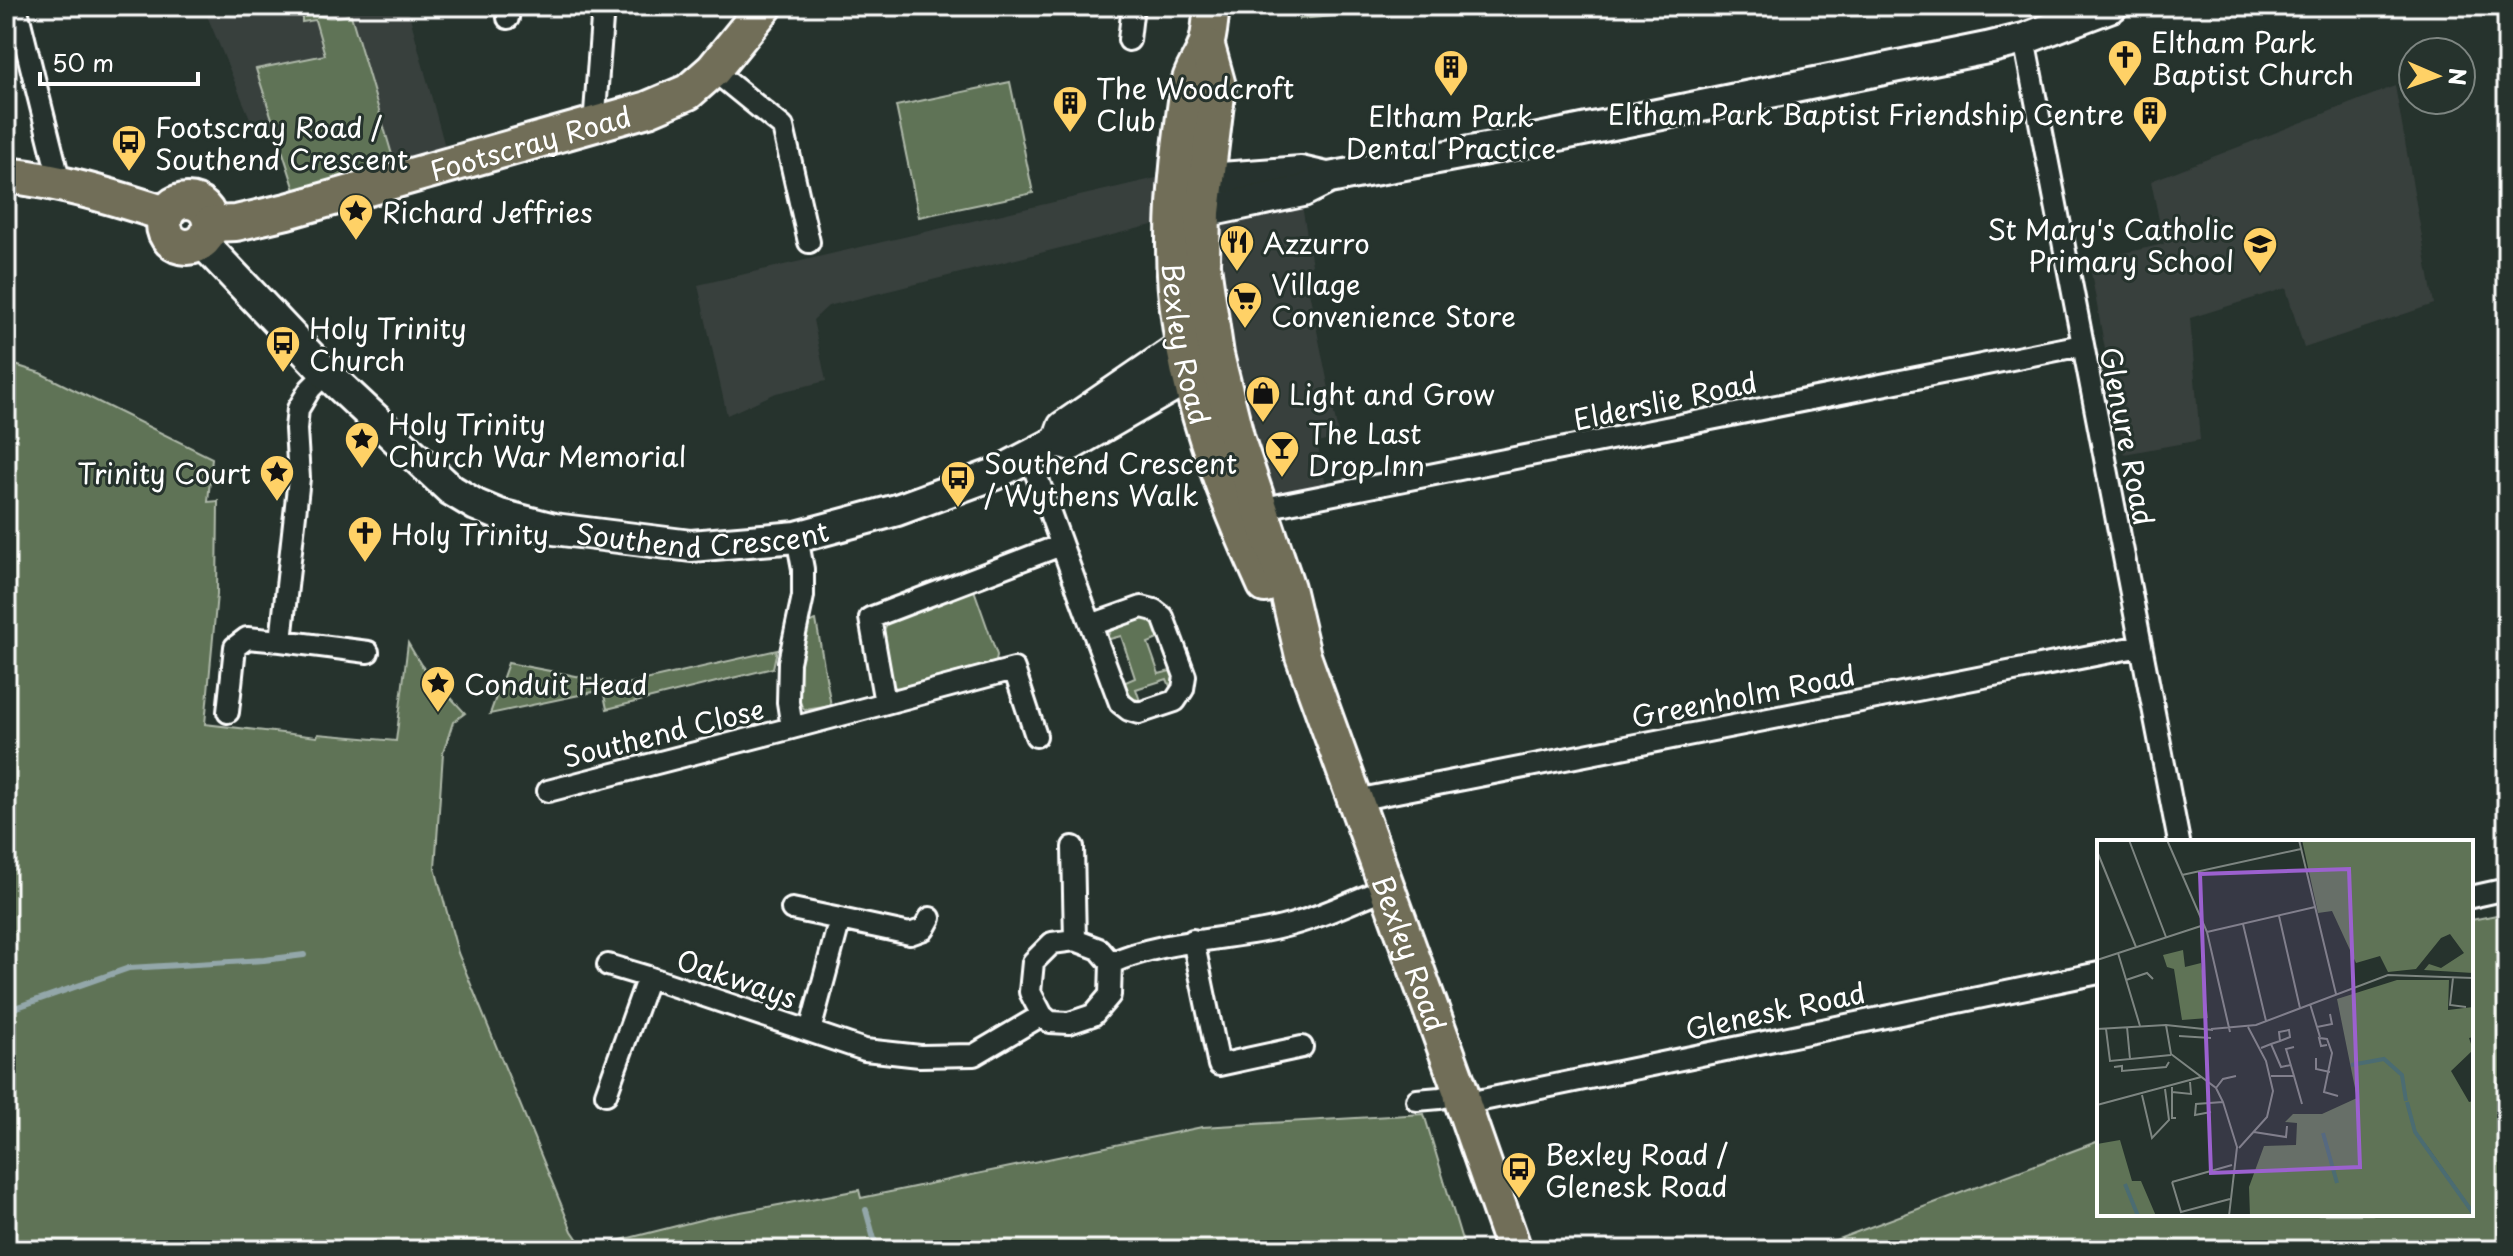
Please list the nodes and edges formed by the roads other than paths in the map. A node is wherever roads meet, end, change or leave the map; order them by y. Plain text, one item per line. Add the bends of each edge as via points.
1 (16, 6) edge
2 (603, 6) edge
3 (765, 6) edge
4 (1133, 6) edge
5 (1212, 6) edge
6 (2094, 9) edge
7 (2024, 39) junction
8 (1129, 40) dead end
9 (713, 70) junction
10 (594, 126) junction
11 (6, 175) edge
12 (60, 183) junction
13 (1195, 197) junction
14 (206, 233) junction
15 (809, 242) dead end
16 (2082, 345) junction
17 (1216, 355) junction
18 (1186, 361) junction
19 (326, 373) junction
20 (1030, 457) junction
21 (1259, 509) junction
22 (797, 537) junction
23 (1061, 545) junction
24 (1091, 625) junction
25 (281, 641) junction
26 (2141, 646) junction
27 (368, 652) dead end
28 (1303, 656) junction
29 (885, 703) junction
30 (228, 712) dead end
31 (792, 728) junction
32 (1036, 736) dead end
33 (548, 791) dead end
34 (1356, 800) junction
35 (2179, 840) edge
36 (1073, 847) dead end
37 (1387, 888) junction
38 (2507, 889) edge
39 (2473, 897) edge
40 (792, 909) dead end
41 (930, 918) dead end
42 (840, 919) junction
43 (1075, 940) junction
44 (1193, 940) junction
45 (1111, 963) junction
46 (608, 965) dead end
47 (2097, 973) edge
48 (648, 977) junction
49 (1042, 1015) junction
50 (810, 1031) junction
51 (1302, 1047) dead end
52 (606, 1094) dead end
53 (1462, 1098) junction
54 (1417, 1100) dead end
55 (1514, 1250) edge

1 - 12 street
2 - 10 street
3 - 9 main road, Footscray Road
4 - 8 street
5 - 13 main road via 1207,46 1218,86
6 - 7 street
7 - 13 street via 1554,136 1329,178 1301,172
7 - 16 street, Glenure Road
9 - 10 main road, Footscray Road via 688,92
9 - 15 street via 783,127
10 - 14 main road, Footscray Road
11 - 12 main road
12 - 14 main road, Southend Crescent via 166,214 177,203 192,201 206,209
13 - 17 main road, Bexley Road
13 - 18 main road, Bexley Road via 1173,238
14 - 19 street, Southend Crescent
16 - 21 street, Elderslie Road
16 - 26 street, Glenure Road
17 - 18 street, Southend Crescent via 1204,368
17 - 21 main road, Bexley Road
18 - 20 street, Southend Crescent via 1071,445 1058,441
18 - 28 main road, Bexley Road via 1205,438 1238,526
19 - 22 street, Southend Crescent via 451,490 500,515 554,529 668,544
19 - 25 street via 298,409 299,478
20 - 22 street, Southend Crescent via 926,500
20 - 23 street
21 - 28 main road, Bexley Road via 1287,588
22 - 31 street, Southend Close via 803,596 789,662
23 - 24 street
23 - 29 street via 870,618
24 - 24 street via 1120,703 1139,713 1175,701 1185,676 1163,617 1142,607
25 - 27 street
25 - 30 street via 247,638 235,647
26 - 34 street, Greenholm Road
26 - 35 street, Glenure Road
28 - 34 main road, Bexley Road
29 - 31 street, Southend Close
29 - 32 street, Southend Close via 1014,669
31 - 33 street, Southend Close
34 - 37 main road, Bexley Road
36 - 43 street
37 - 44 street via 1283,927
37 - 53 main road, Bexley Road
38 - 39 street
40 - 42 street
41 - 42 street via 924,929 910,934
42 - 50 street, Oakways
43 - 45 street via 1099,949
43 - 49 street via 1052,943 1033,962 1030,992
44 - 45 street
44 - 51 street via 1219,1065
45 - 49 street via 1110,995 1093,1015 1069,1023 1050,1022
46 - 48 street, Oakways
47 - 53 street, Glenesk Road
48 - 50 street, Oakways
48 - 52 street, Oakways
49 - 50 street, Oakways via 974,1055 865,1050
53 - 54 street, Glenesk Road
53 - 55 main road, Bexley Road

